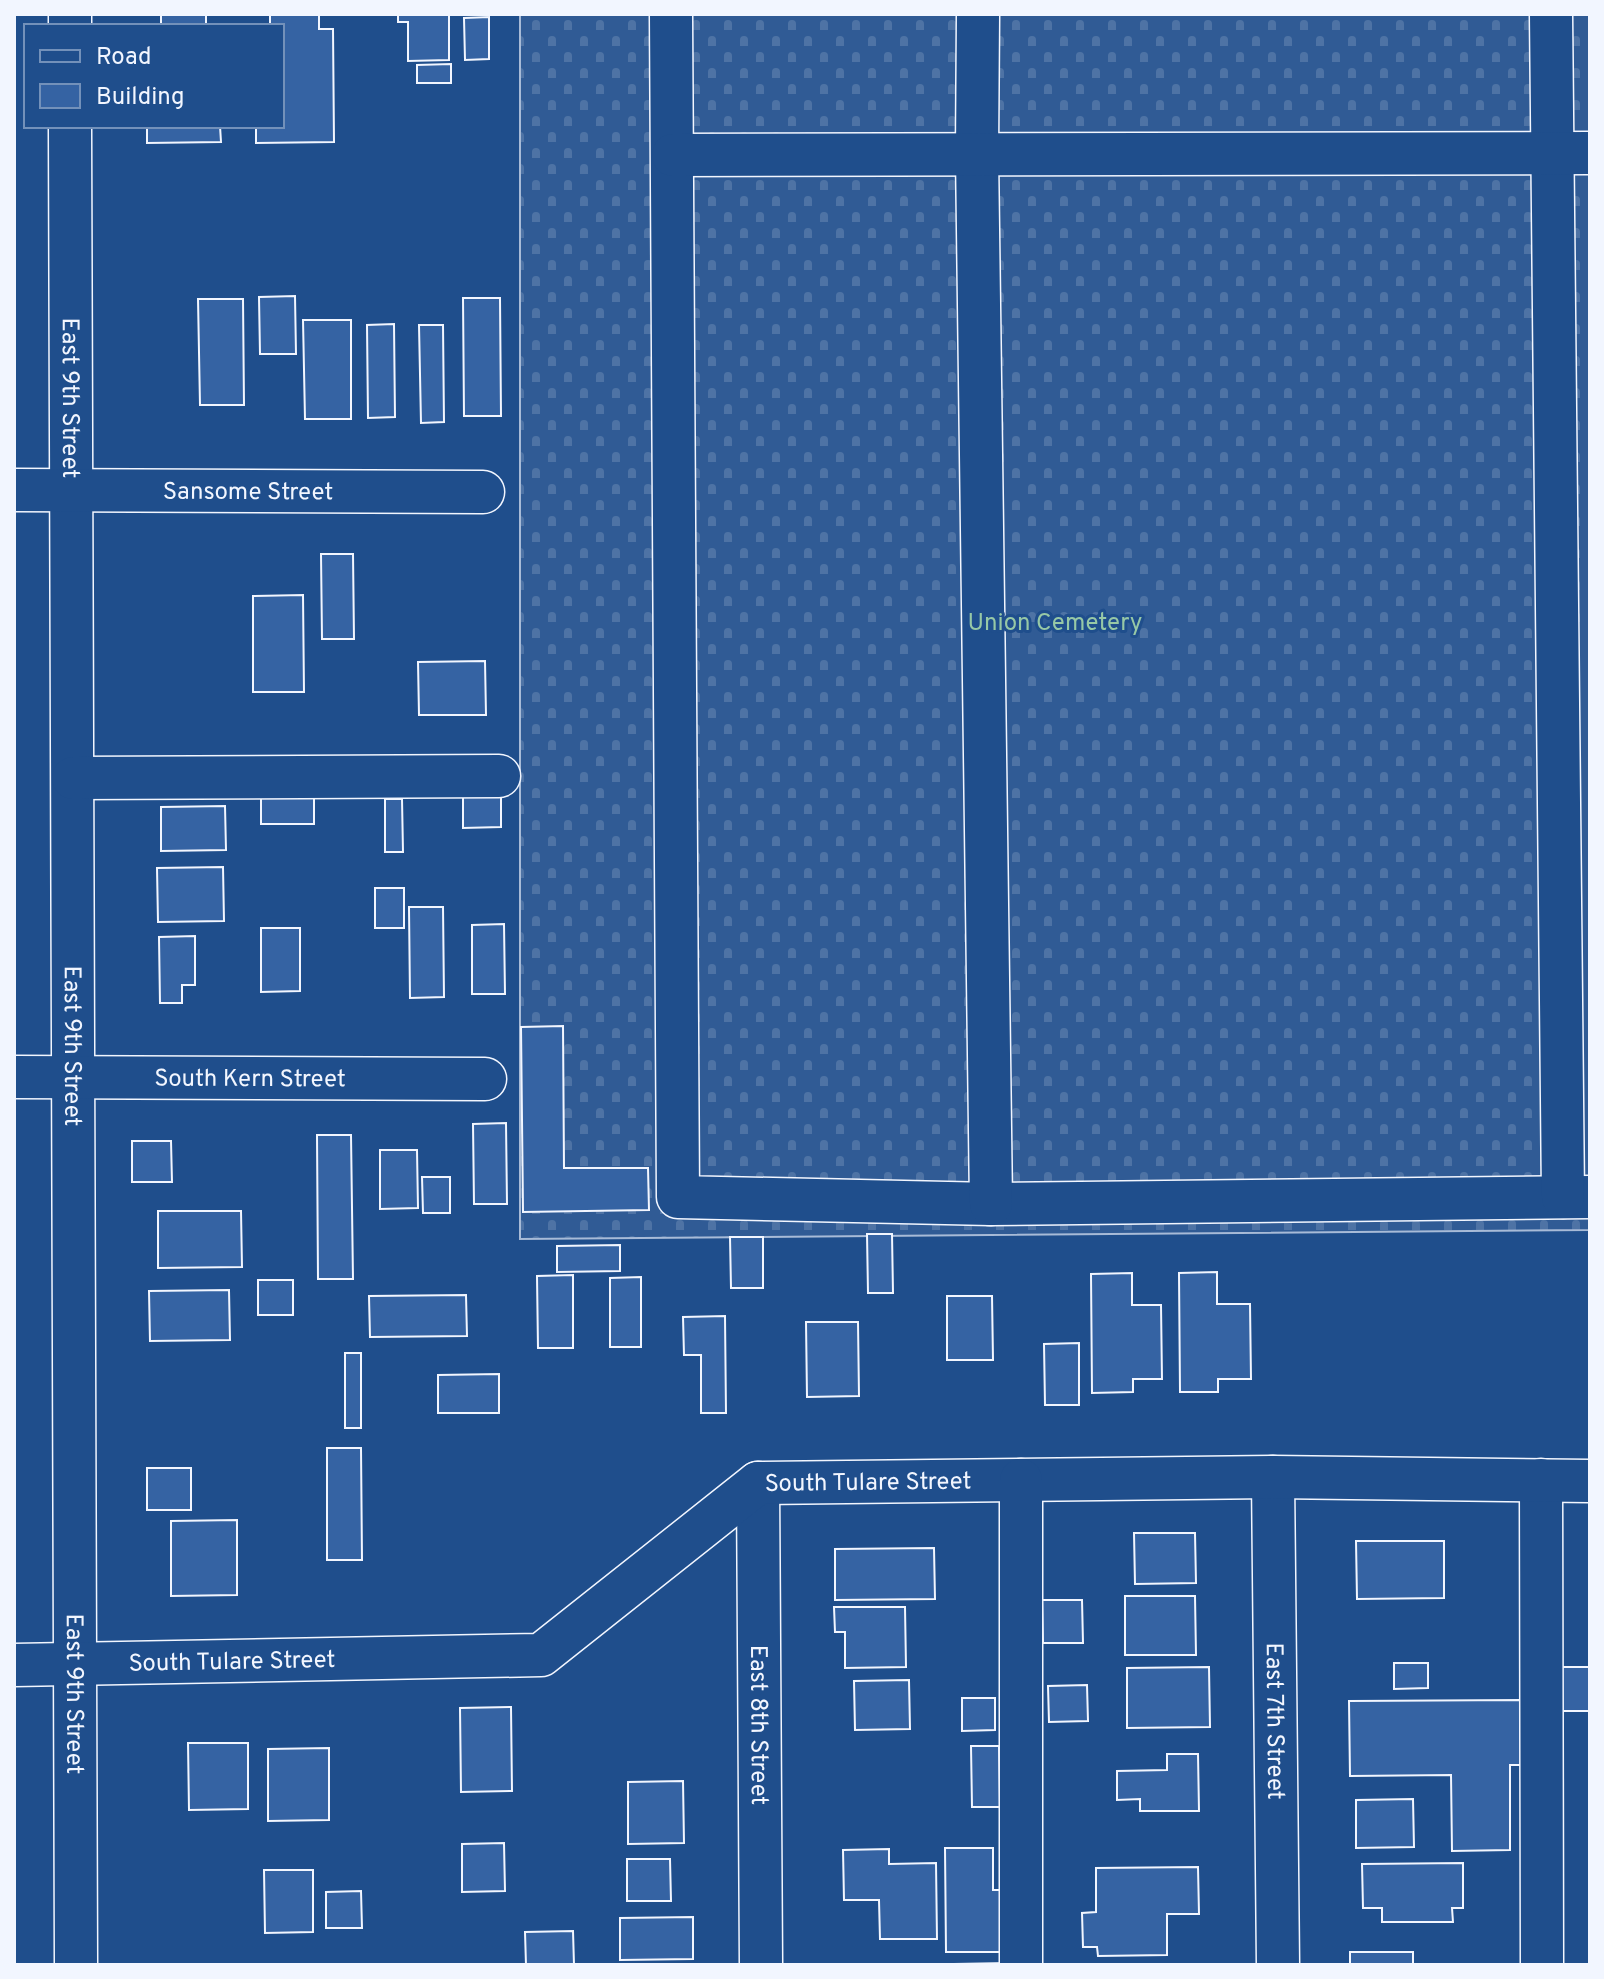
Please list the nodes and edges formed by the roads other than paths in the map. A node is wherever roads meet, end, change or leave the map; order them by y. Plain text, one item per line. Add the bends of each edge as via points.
1 (671, 14) edge
2 (978, 14) edge
3 (1551, 14) edge
4 (70, 128) edge
5 (977, 154) junction
6 (1570, 154) edge
7 (673, 155) junction
8 (14, 490) edge
9 (71, 490) junction
10 (483, 492) dead end
11 (499, 776) dead end
12 (73, 778) junction
13 (14, 1077) edge
14 (73, 1077) junction
15 (485, 1079) dead end
16 (1576, 1197) edge
17 (991, 1204) junction
18 (1273, 1477) junction
19 (1021, 1480) junction
20 (1541, 1480) junction
21 (1590, 1481) edge
22 (758, 1483) junction
23 (14, 1665) edge
24 (75, 1665) junction
25 (76, 1965) edge
26 (761, 1965) edge
27 (1021, 1965) edge
28 (1278, 1965) edge
29 (1542, 1965) edge

1 - 7 street
2 - 5 street
3 - 6 street
4 - 9 street, East 9th Street
5 - 6 street
5 - 7 street
5 - 17 street
6 - 16 street
7 - 17 street via 678,1197
8 - 9 street, Sansome Street
9 - 10 street, Sansome Street
9 - 12 street, East 9th Street
11 - 12 street
12 - 14 street, East 9th Street
13 - 14 street, South Kern Street
14 - 15 street, South Kern Street
14 - 24 street, East 9th Street
16 - 17 street
18 - 19 street, South Tulare Street
18 - 20 street, South Tulare Street
18 - 28 street, East 7th Street
19 - 22 street, South Tulare Street
19 - 27 street
20 - 21 street, South Tulare Street
20 - 29 street
22 - 24 street, South Tulare Street via 541,1655
22 - 26 street, East 8th Street
23 - 24 street, South Tulare Street
24 - 25 street, East 9th Street

